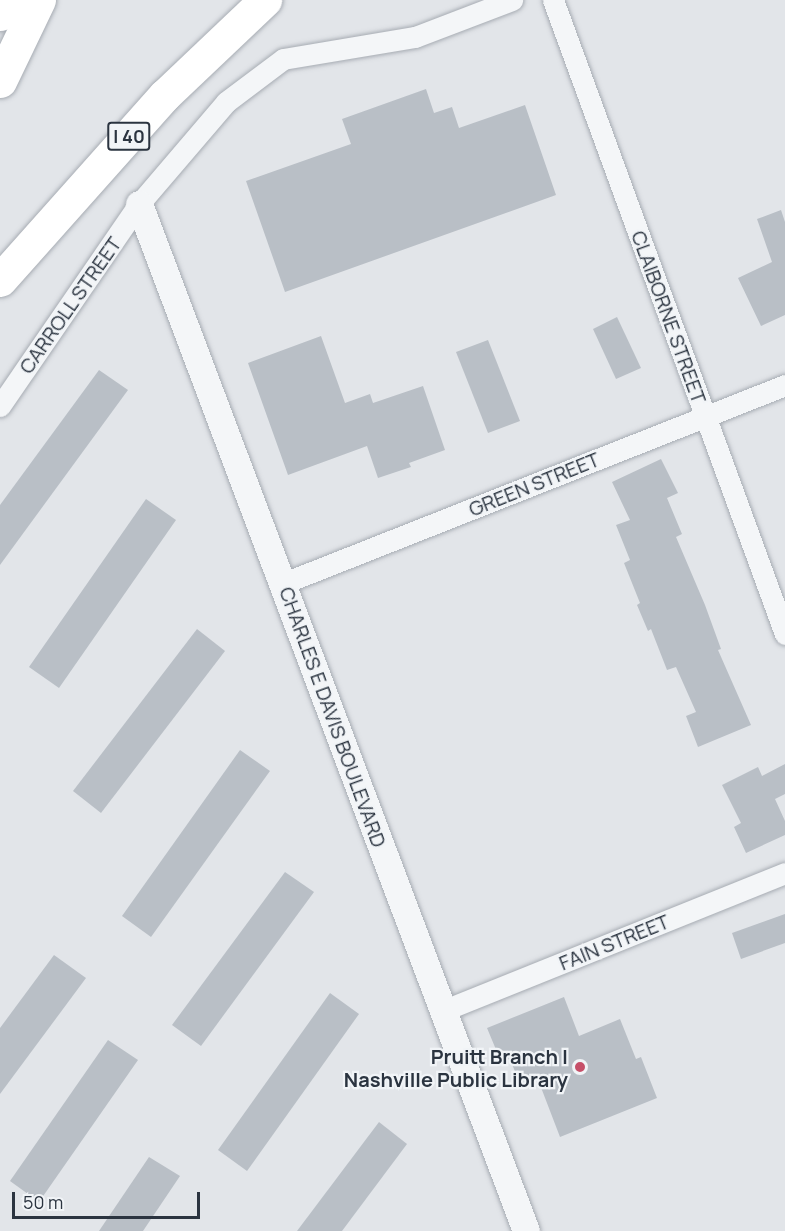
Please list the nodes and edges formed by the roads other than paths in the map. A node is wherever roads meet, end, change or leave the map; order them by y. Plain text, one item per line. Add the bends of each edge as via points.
1 (15, 0) edge
2 (39, 0) edge
3 (265, 0) edge
4 (513, 0) edge
5 (553, 0) edge
6 (0, 14) edge
7 (0, 81) edge
8 (139, 204) junction
9 (0, 280) edge
10 (785, 385) edge
11 (0, 406) edge
12 (706, 416) junction
13 (284, 583) junction
14 (785, 634) edge
15 (785, 873) edge
16 (442, 1011) junction
17 (526, 1231) edge

1 - 6 highway
2 - 7 highway
3 - 9 highway, I 40 via 165,95
4 - 8 street, CARROLL STREET via 415,37 283,59 226,102
5 - 12 street, CLAIBORNE STREET
8 - 11 street, CARROLL STREET
8 - 13 street, CHARLES E DAVIS BOULEVARD
10 - 12 street, GREEN STREET
12 - 13 street, GREEN STREET
12 - 14 street, CLAIBORNE STREET
13 - 16 street, CHARLES E DAVIS BOULEVARD
15 - 16 street, FAIN STREET
16 - 17 street, CHARLES E DAVIS BOULEVARD

